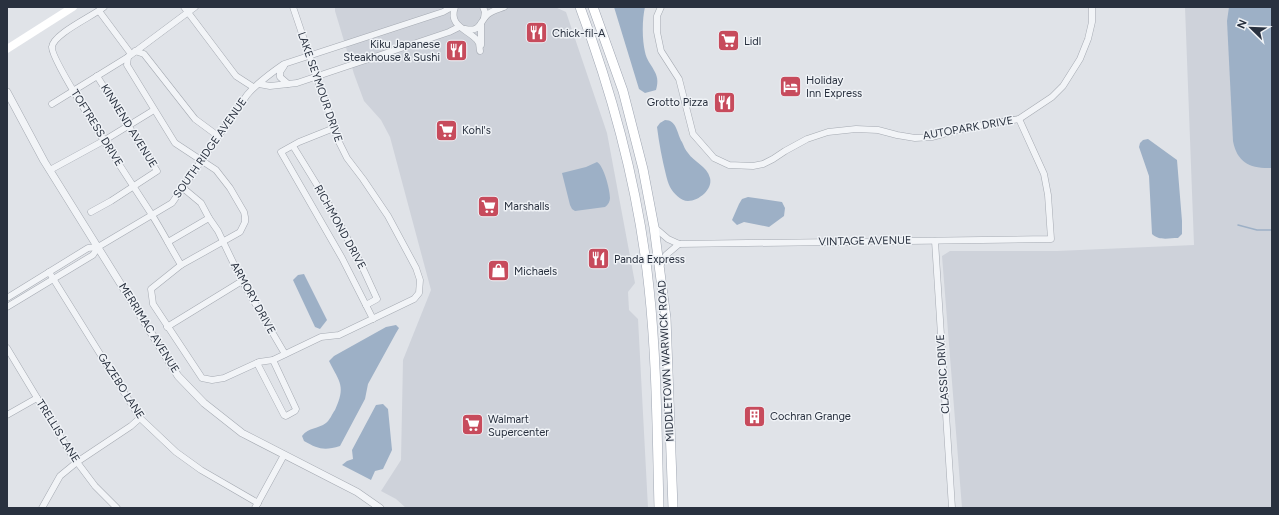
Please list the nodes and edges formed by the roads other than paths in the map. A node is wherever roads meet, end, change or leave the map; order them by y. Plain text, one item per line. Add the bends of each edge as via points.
1 (73, 7) edge
2 (195, 7) edge
3 (293, 7) edge
4 (454, 7) edge
5 (483, 7) edge
6 (504, 7) edge
7 (576, 7) edge
8 (580, 7) edge
9 (593, 7) edge
10 (662, 7) edge
11 (1092, 7) edge
12 (102, 9) edge
13 (186, 10) edge
14 (584, 18) junction
15 (483, 21) junction
16 (461, 28) junction
17 (7, 48) edge
18 (131, 54) junction
19 (310, 56) junction
20 (284, 64) junction
21 (98, 76) junction
22 (317, 76) junction
23 (288, 84) junction
24 (256, 86) junction
25 (74, 91) junction
26 (7, 92) edge
27 (52, 104) dead end
28 (154, 110) junction
29 (1019, 119) junction
30 (128, 126) junction
31 (334, 128) junction
32 (218, 136) junction
33 (104, 140) junction
34 (293, 146) junction
35 (202, 160) junction
36 (50, 170) junction
37 (133, 186) junction
38 (183, 188) junction
39 (90, 212) dead end
40 (152, 215) junction
41 (209, 218) junction
42 (654, 227) junction
43 (935, 240) junction
44 (223, 241) junction
45 (168, 242) junction
46 (679, 244) junction
47 (98, 247) junction
48 (181, 265) junction
49 (660, 266) junction
50 (49, 272) junction
51 (54, 280) junction
52 (242, 282) junction
53 (7, 298) edge
54 (366, 305) junction
55 (7, 307) edge
56 (373, 319) junction
57 (167, 326) junction
58 (7, 348) edge
59 (285, 354) junction
60 (273, 360) junction
61 (257, 363) junction
62 (37, 398) junction
63 (7, 415) edge
64 (140, 418) junction
65 (284, 455) junction
66 (77, 462) junction
67 (256, 506) edge
68 (42, 508) edge
69 (117, 508) edge
70 (380, 508) edge
71 (659, 508) edge
72 (673, 508) edge
73 (952, 508) edge

1 - 17 main road
2 - 13 street
3 - 19 street, LAKE SEYMOUR DRIVE
4 - 16 street via 454,21
4 - 19 street, SOUTH RIDGE AVENUE
5 - 15 street
6 - 15 street via 488,14
7 - 14 main road
8 - 14 main road, MIDDLETOWN WARWICK ROAD
9 - 42 main road, MIDDLETOWN WARWICK ROAD via 623,91 642,162
10 - 29 street, AUTOPARK DRIVE via 658,16 657,32 661,51 679,79 693,134 714,158 729,165 762,164 807,139 828,132 852,129 878,130 915,138 932,137 965,128
11 - 29 street, AUTOPARK DRIVE via 1088,39 1080,59 1063,86 1052,97
12 - 18 street
12 - 25 street, TOFTRESS DRIVE via 57,37 52,48 53,55
13 - 18 street
13 - 24 street via 236,76
14 - 71 main road, MIDDLETOWN WARWICK ROAD via 630,168 642,233 652,320
15 - 16 street via 470,30
15 - 16 street via 480,51 477,40
16 - 22 street
18 - 21 street
18 - 28 street via 127,65
18 - 32 street via 144,54 195,119
19 - 20 street, SOUTH RIDGE AVENUE
19 - 22 street, LAKE SEYMOUR DRIVE
20 - 23 street via 280,77
20 - 24 street, SOUTH RIDGE AVENUE
21 - 25 street
21 - 30 street, KINNEND AVENUE
22 - 23 street
22 - 31 street, LAKE SEYMOUR DRIVE
23 - 24 street
24 - 32 street, SOUTH RIDGE AVENUE via 246,95
25 - 27 street
25 - 33 street, TOFTRESS DRIVE
26 - 36 street, MERRIMAC AVENUE
28 - 30 street
28 - 35 street via 175,143
29 - 43 street, VINTAGE AVENUE via 1044,174 1051,239
30 - 33 street
30 - 37 street, KINNEND AVENUE via 157,171
31 - 34 street
31 - 56 street, LAKE SEYMOUR DRIVE via 347,158 388,216 420,280 419,293 414,299
32 - 35 street, SOUTH RIDGE AVENUE
33 - 36 street
33 - 37 street, TOFTRESS DRIVE
34 - 54 street, RICHMOND DRIVE via 281,152
34 - 54 street, RICHMOND DRIVE via 330,206 378,299
35 - 38 street, SOUTH RIDGE AVENUE
35 - 44 street, LAKE SEYMOUR DRIVE via 223,178 244,212 244,227
36 - 47 street, MERRIMAC AVENUE
37 - 39 street, KINNEND AVENUE
37 - 40 street, TOFTRESS DRIVE
38 - 40 street, SOUTH RIDGE AVENUE via 172,203
38 - 41 street, ARMORY DRIVE via 201,202
40 - 45 street, TOFTRESS DRIVE
40 - 47 street, SOUTH RIDGE AVENUE
41 - 44 street, ARMORY DRIVE
41 - 45 street
42 - 46 street via 668,239
42 - 49 main road, MIDDLETOWN WARWICK ROAD
43 - 46 street, VINTAGE AVENUE
43 - 73 street, CLASSIC DRIVE
44 - 48 street, LAKE SEYMOUR DRIVE
44 - 52 street, ARMORY DRIVE
45 - 48 street, TOFTRESS DRIVE
46 - 49 street via 666,255
47 - 50 street via 88,248
47 - 51 street via 93,255
47 - 65 street, MERRIMAC AVENUE via 178,376 204,403 242,433
48 - 57 street, LAKE SEYMOUR DRIVE via 150,289 153,304
49 - 72 main road, MIDDLETOWN WARWICK ROAD via 668,346
50 - 51 street, GAZEBO LANE
50 - 53 street
51 - 55 street
51 - 64 street, GAZEBO LANE
52 - 57 street
52 - 59 street, ARMORY DRIVE
54 - 56 street, RICHMOND DRIVE
56 - 59 street, LAKE SEYMOUR DRIVE via 339,335 321,337
57 - 61 street, LAKE SEYMOUR DRIVE via 202,378 224,378
58 - 62 street, TRELLIS LANE
59 - 60 street, LAKE SEYMOUR DRIVE
60 - 61 street, LAKE SEYMOUR DRIVE
60 - 61 street via 296,409 286,416
62 - 63 street
62 - 66 street, TRELLIS LANE
64 - 66 street
64 - 67 street, GAZEBO LANE via 176,452
65 - 67 street
65 - 70 street, MERRIMAC AVENUE via 357,492
66 - 68 street via 60,476
66 - 69 street, TRELLIS LANE via 95,486

